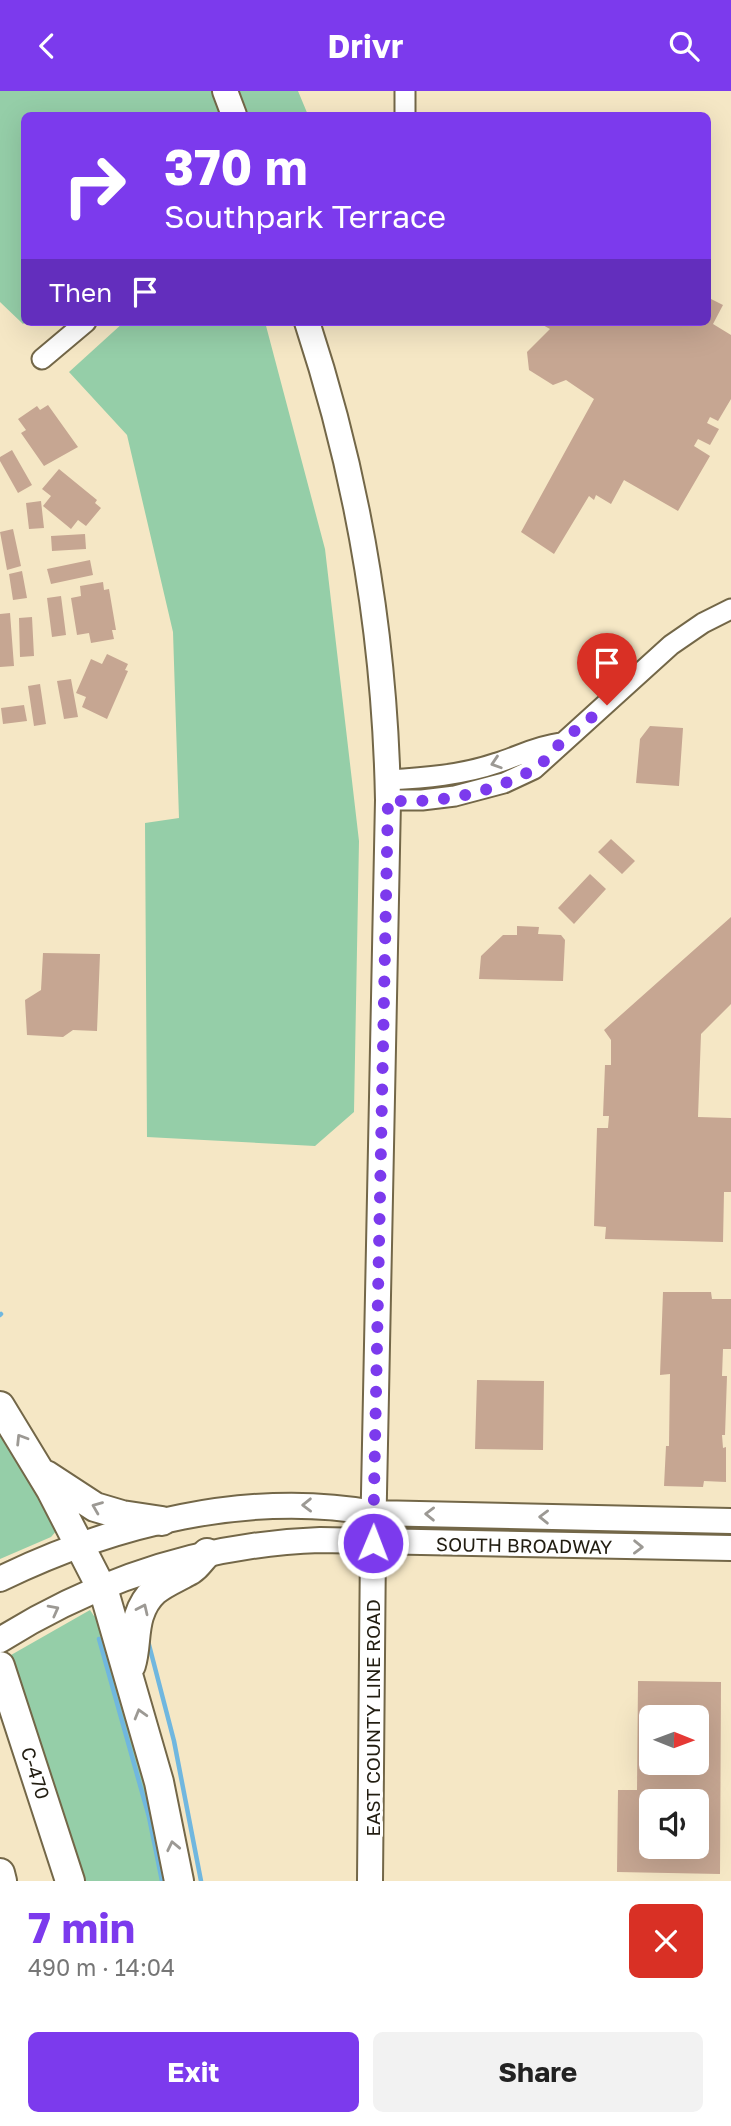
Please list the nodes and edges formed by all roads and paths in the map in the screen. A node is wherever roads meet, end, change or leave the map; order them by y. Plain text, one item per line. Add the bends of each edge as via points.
1 (225, 91) edge
2 (405, 91) edge
3 (233, 112) edge
4 (405, 112) edge
5 (81, 326) edge
6 (308, 326) edge
7 (42, 359) dead end
8 (731, 609) edge
9 (388, 790) junction
10 (0, 1406) edge
11 (40, 1472) junction
12 (374, 1513) junction
13 (162, 1521) junction
14 (731, 1521) edge
15 (373, 1543) junction
16 (79, 1545) junction
17 (731, 1548) edge
18 (207, 1553) junction
19 (0, 1579) edge
20 (101, 1587) junction
21 (0, 1640) edge
22 (0, 1666) edge
23 (128, 1675) junction
24 (0, 1873) edge
25 (2, 1881) edge
26 (70, 1881) edge
27 (179, 1881) edge
28 (370, 1881) edge

1 - 3 main road
2 - 4 street
5 - 7 street
6 - 9 main road, EAST COUNTY LINE ROAD via 366,553 380,649
8 - 9 street via 671,645 534,769 495,786 433,799
9 - 12 main road, EAST COUNTY LINE ROAD
11 -> 10 highway
13 -> 11 highway via 95,1507
11 - 16 highway
12 -> 13 main road, SOUTH BROADWAY via 301,1505
14 -> 12 main road, SOUTH BROADWAY
12 - 15 main road, EAST COUNTY LINE ROAD
13 - 16 main road, SOUTH BROADWAY
15 -> 17 main road, SOUTH BROADWAY
15 - 18 main road, SOUTH BROADWAY via 283,1541
15 - 28 main road, EAST COUNTY LINE ROAD
16 - 19 main road, SOUTH BROADWAY
16 - 20 highway
18 - 20 main road, SOUTH BROADWAY
23 -> 18 highway via 145,1602 164,1582 189,1572
21 -> 20 main road, SOUTH BROADWAY
20 - 23 highway
22 - 26 highway, C-470
27 -> 23 highway via 159,1782
24 - 25 highway

